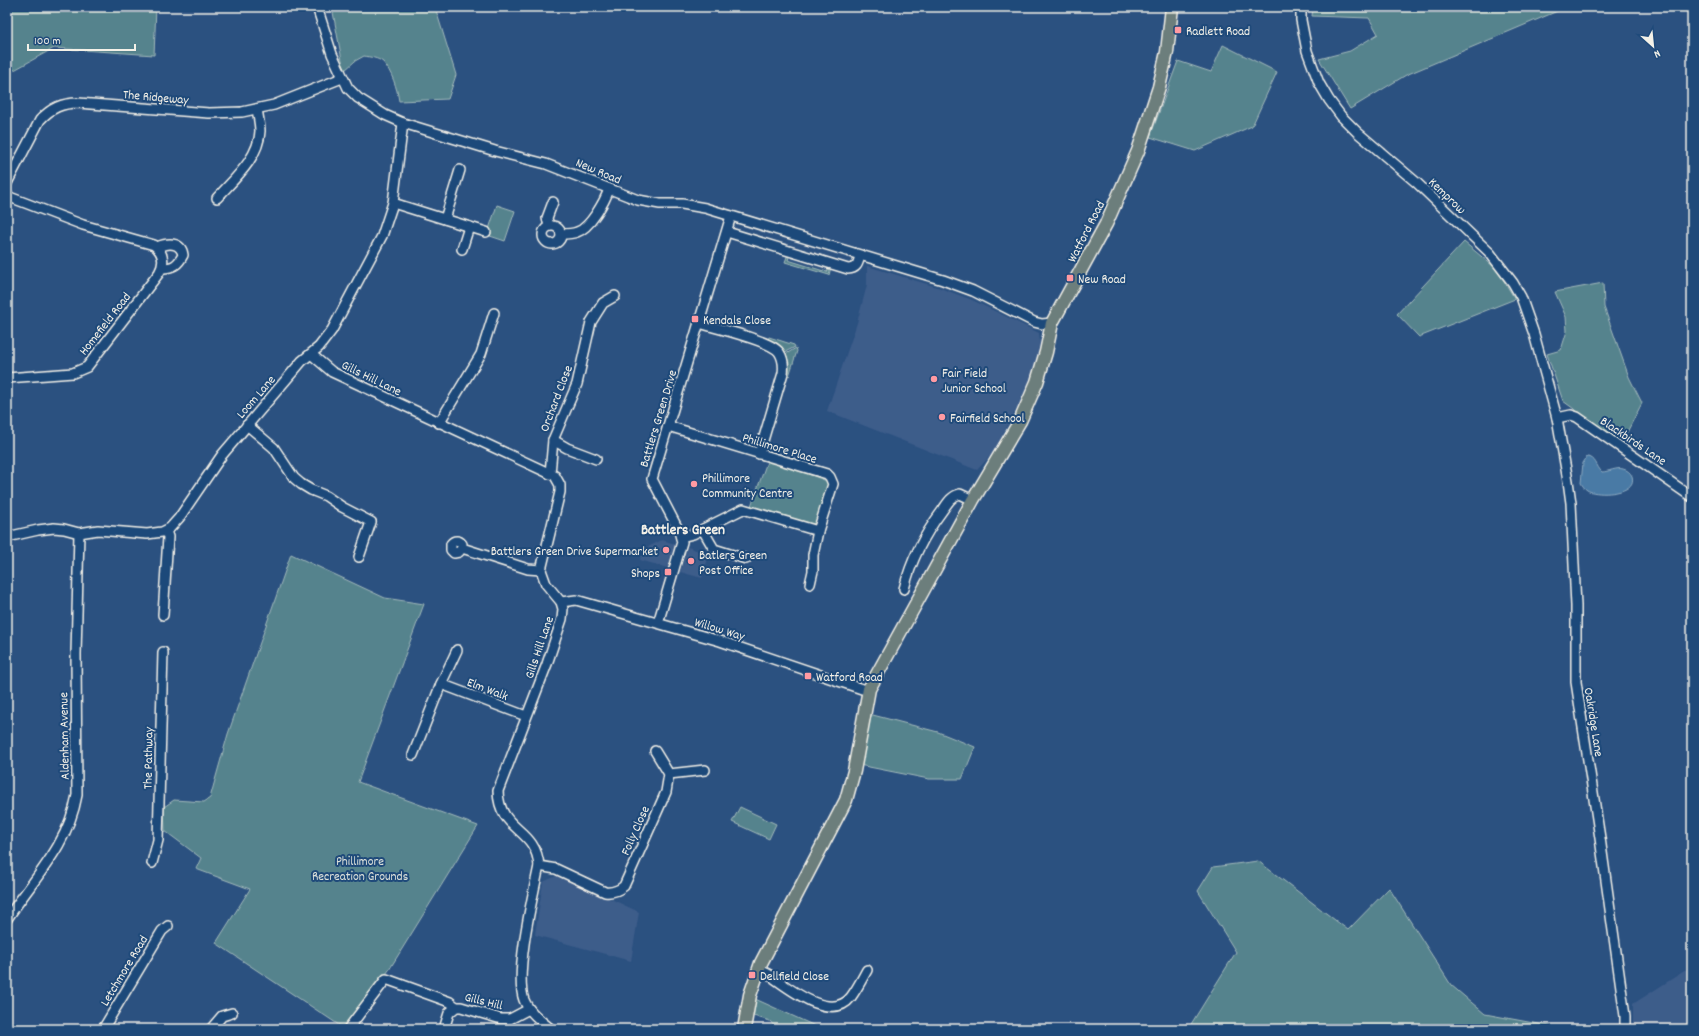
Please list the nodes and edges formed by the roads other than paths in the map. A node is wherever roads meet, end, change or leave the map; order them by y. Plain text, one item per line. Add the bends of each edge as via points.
1 (317, 7) edge
2 (1172, 7) edge
3 (1301, 7) edge
4 (342, 78) junction
5 (257, 109) junction
6 (403, 123) junction
7 (460, 170) dead end
8 (7, 183) edge
9 (609, 189) junction
10 (7, 196) edge
11 (217, 198) dead end
12 (553, 202) dead end
13 (393, 203) junction
14 (732, 216) junction
15 (445, 219) junction
16 (549, 226) junction
17 (468, 227) junction
18 (486, 232) dead end
19 (727, 232) junction
20 (561, 234) junction
21 (157, 247) junction
22 (462, 249) dead end
23 (860, 256) junction
24 (162, 268) junction
25 (615, 296) dead end
26 (494, 314) dead end
27 (699, 323) junction
28 (1052, 323) junction
29 (311, 354) junction
30 (7, 378) edge
31 (1557, 418) junction
32 (439, 423) junction
33 (247, 425) junction
34 (668, 426) junction
35 (553, 440) junction
36 (759, 454) junction
37 (596, 459) dead end
38 (550, 474) junction
39 (1692, 497) edge
40 (973, 500) junction
41 (703, 530) junction
42 (166, 531) junction
43 (818, 531) junction
44 (79, 533) junction
45 (681, 537) junction
46 (7, 538) edge
47 (462, 548) dead end
48 (359, 557) dead end
49 (746, 559) dead end
50 (541, 570) junction
51 (810, 584) dead end
52 (904, 589) dead end
53 (561, 602) junction
54 (163, 615) dead end
55 (658, 623) junction
56 (457, 650) dead end
57 (163, 652) dead end
58 (441, 684) junction
59 (869, 689) junction
60 (526, 716) junction
61 (655, 752) dead end
62 (413, 755) dead end
63 (705, 770) dead end
64 (669, 774) junction
65 (152, 863) dead end
66 (539, 866) junction
67 (7, 919) edge
68 (168, 926) dead end
69 (758, 969) junction
70 (866, 970) dead end
71 (456, 1007) junction
72 (529, 1009) junction
73 (232, 1013) dead end
74 (103, 1029) edge
75 (211, 1029) edge
76 (348, 1029) edge
77 (444, 1029) edge
78 (551, 1029) edge
79 (744, 1029) edge
80 (1625, 1029) edge

1 - 4 street, New Road
2 - 28 main road, Watford Road via 1167,52 1159,87 1138,151 1106,224
3 - 31 street, Kemprow via 1304,38 1313,69 1341,116 1446,209 1490,253 1513,283 1521,297 1534,334
4 - 5 street, The Ridgeway via 274,105
4 - 6 street, New Road via 358,98
5 - 8 street, The Ridgeway via 209,113 62,104 46,113 40,120
5 - 11 street via 260,132 255,151
6 - 9 street, New Road via 546,164
6 - 13 street, Loom Lane
7 - 15 street
9 - 14 street, New Road via 649,202 692,206
9 - 20 street via 599,210 582,230
10 - 21 street, Homefield Road via 64,219
12 - 16 street via 547,218
13 - 15 street
13 - 29 street, Loom Lane via 382,236 332,330
14 - 19 street, Battlers Green Drive
14 - 23 street, New Road
15 - 17 street
16 - 20 street via 558,228
16 - 20 street via 543,233 548,243 556,243
17 - 18 street
17 - 22 street
19 - 23 street via 848,269 857,266
19 - 27 street, Battlers Green Drive
21 - 24 street via 162,256
21 - 24 street, Homefield Road via 168,243 179,247 183,254 172,268
23 - 28 street, New Road via 973,291 1034,322
24 - 30 street, Homefield Road via 87,367 73,373
25 - 35 street, Orchard Close via 603,303 591,322 577,384
26 - 32 street via 481,354
27 - 34 street, Battlers Green Drive
27 - 36 street via 768,344 779,352 784,373
28 - 40 main road, Watford Road via 1037,382 1020,421
29 - 32 street, Gills Hill Lane via 332,372
29 - 33 street, Loom Lane
31 - 39 street, Blackbirds Lane via 1571,415 1577,417
31 - 80 street, Oakridge Lane via 1571,503 1576,606 1576,682
32 - 38 street, Gills Hill Lane
33 - 42 street, Loom Lane via 222,455 179,518
33 - 48 street via 274,448 300,484 371,522
34 - 36 street, Phillimore Place
34 - 45 street, Battlers Green Drive via 652,479
35 - 37 street
35 - 38 street, Orchard Close
36 - 43 street, Phillimore Place via 830,477 833,484
38 - 50 street via 559,480 560,492
40 - 52 street via 960,494 951,498 927,531
40 - 59 main road, Watford Road
41 - 43 street via 743,509
41 - 45 street
41 - 49 street via 714,550
42 - 44 street via 147,534 98,530
42 - 54 street via 168,537
43 - 51 street, Phillimore Place
44 - 46 street via 54,528
44 - 67 street, Aldenham Avenue via 75,808 56,851
45 - 55 street via 681,547
47 - 50 street via 528,569
50 - 53 street, Gills Hill Lane via 546,584
53 - 55 street, Willow Way via 576,600
53 - 60 street, Gills Hill Lane via 562,619
55 - 59 street, Willow Way via 862,689
56 - 58 street
57 - 65 street, The Pathway via 158,840
58 - 60 street, Elm Walk
58 - 62 street
59 - 69 main road, Watford Road via 846,800
60 - 66 street, Gills Hill Lane via 500,784 498,800 504,817 531,842
61 - 64 street
63 - 64 street
64 - 66 street, Folly Close via 666,792 624,886 615,892 605,892 556,869
66 - 72 street, Gills Hill Lane via 522,971 522,992
68 - 74 street, Letchmore Road via 162,931
69 - 70 street via 774,977 794,993 816,1003 832,1006 851,998
69 - 79 main road, Watford Road
71 - 72 street, Gills Hill via 501,1019 510,1019
71 - 76 street via 450,1002 386,979
71 - 77 street, Gills Hill via 449,1013
72 - 78 street, Gills Hill Lane
73 - 75 street via 222,1016

